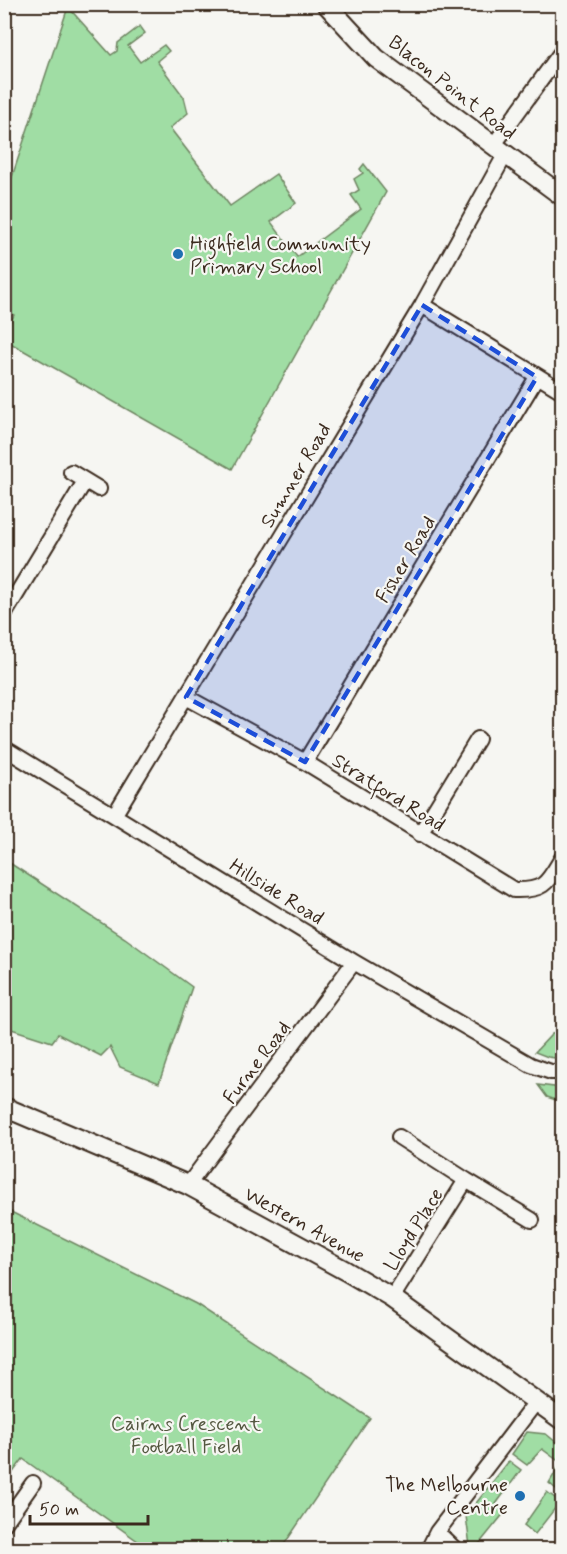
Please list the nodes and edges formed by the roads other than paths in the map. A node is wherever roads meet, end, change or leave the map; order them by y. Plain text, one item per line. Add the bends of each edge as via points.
1 (326, 4) edge
2 (562, 51) edge
3 (499, 150) junction
4 (562, 196) edge
5 (422, 304) junction
6 (537, 376) junction
7 (562, 391) edge
8 (71, 472) dead end
9 (85, 481) junction
10 (99, 489) dead end
11 (4, 615) edge
12 (186, 697) junction
13 (478, 739) dead end
14 (4, 748) edge
15 (305, 762) junction
16 (115, 814) junction
17 (420, 834) junction
18 (562, 858) edge
19 (354, 962) junction
20 (562, 1072) edge
21 (4, 1107) edge
22 (399, 1137) dead end
23 (466, 1180) junction
24 (188, 1185) junction
25 (532, 1220) dead end
26 (392, 1298) junction
27 (536, 1402) junction
28 (562, 1418) edge
29 (33, 1483) dead end
30 (4, 1524) edge
31 (437, 1532) junction
32 (428, 1550) edge
33 (456, 1550) edge

1 - 3 street, Blacon Point Road via 376,58
2 - 3 street, Sumner Road
3 - 4 street, Blacon Point Road
3 - 5 street, Sumner Road
5 - 6 street
5 - 12 street, Sumner Road
6 - 7 street
6 - 15 street, Fisher Road
8 - 9 street
9 - 10 street
9 - 11 street
12 - 15 street, Stratford Road
12 - 16 street, Sumner Road
13 - 17 street
14 - 16 street, Hillside Road
15 - 17 street, Stratford Road
16 - 19 street, Hillside Road
17 - 18 street, Stratford Road via 514,890 533,890 546,884
19 - 20 street, Hillside Road via 531,1065
19 - 24 street, Furne Road
21 - 24 street, Western Avenue
22 - 23 street, Lloyd Place
23 - 25 street, Lloyd Place
23 - 26 street, Lloyd Place
24 - 26 street, Western Avenue
26 - 27 street, Western Avenue
27 - 28 street, Western Avenue
27 - 31 street
29 - 30 street
31 - 32 street
31 - 33 street

